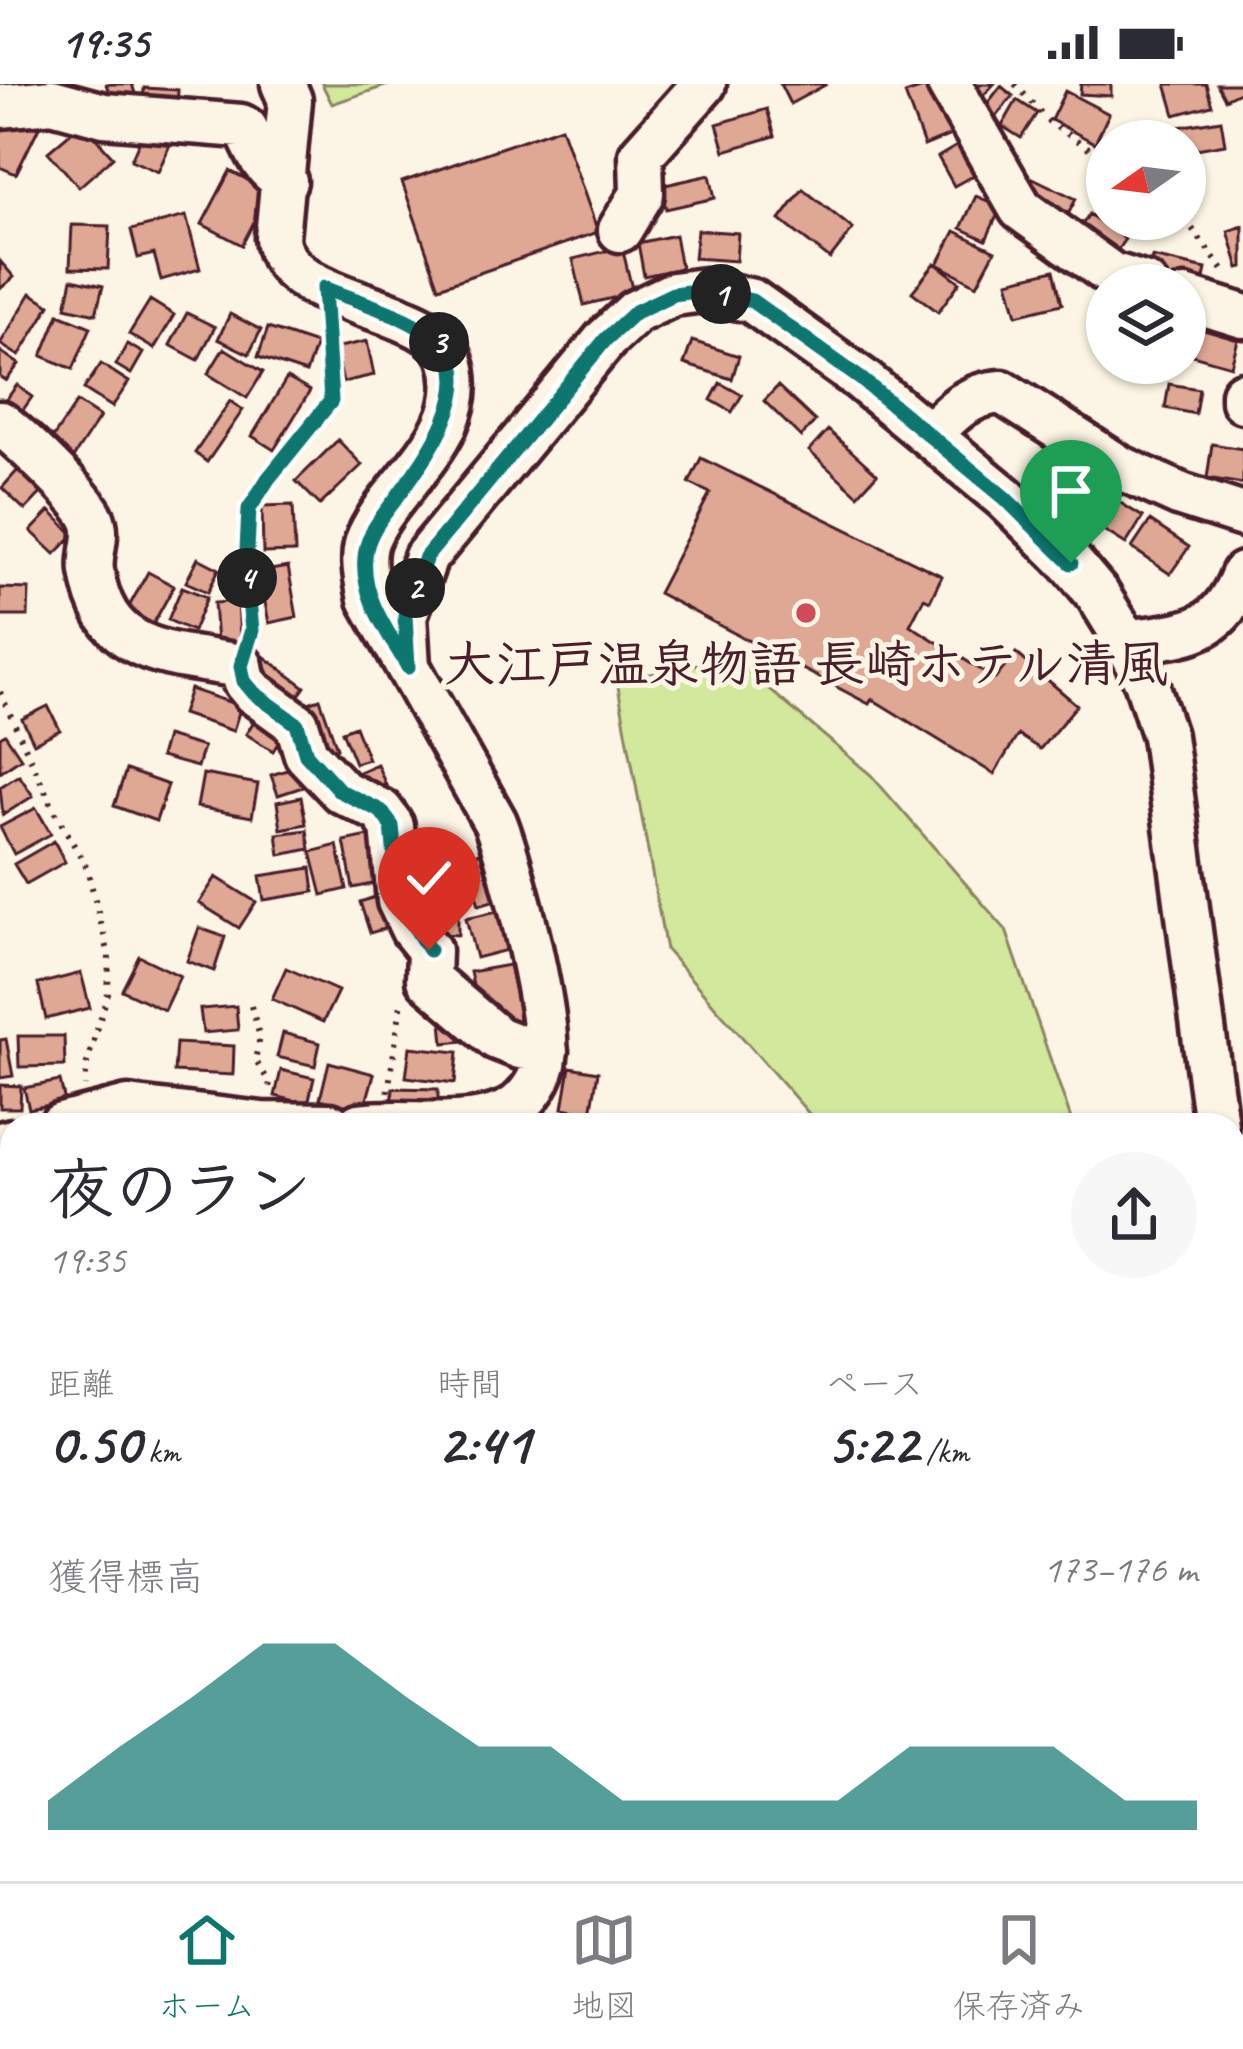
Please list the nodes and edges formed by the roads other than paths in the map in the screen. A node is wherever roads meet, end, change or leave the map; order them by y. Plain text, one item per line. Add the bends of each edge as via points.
1 (283, 84) edge
2 (704, 84) edge
3 (949, 84) edge
4 (0, 106) edge
5 (285, 181) junction
6 (620, 230) dead end
7 (1097, 264) edge
8 (1206, 298) edge
9 (1237, 298) edge
10 (0, 423) edge
11 (929, 435) junction
12 (1243, 514) edge
13 (1243, 574) edge
14 (1126, 642) junction
15 (408, 667) junction
16 (545, 1051) junction
17 (106, 1113) edge
18 (170, 1113) edge
19 (505, 1113) edge
20 (1214, 1113) edge

1 - 5 street via 290,100
2 - 6 street via 641,155 642,194
3 - 7 street via 1021,209
4 - 5 street via 52,101 104,115 241,126 266,169
5 - 15 street via 278,248 290,271 415,326 450,358 449,414 365,554 370,599
8 - 9 street
10 - 16 street via 28,443 93,518 90,566 117,632 134,644 241,666 254,693 297,724 306,754 340,791 381,811 392,826 399,901 429,950 428,979 497,1038
11 - 12 street via 961,404 1002,392 1119,467
11 - 14 street via 1071,563
11 - 15 street via 752,301 704,290 673,294 635,312 606,339 426,557 405,616
13 - 14 street via 1231,606 1205,626
14 - 20 street via 1164,736
15 - 16 street via 508,854
16 - 19 street via 532,1090
17 - 18 street

